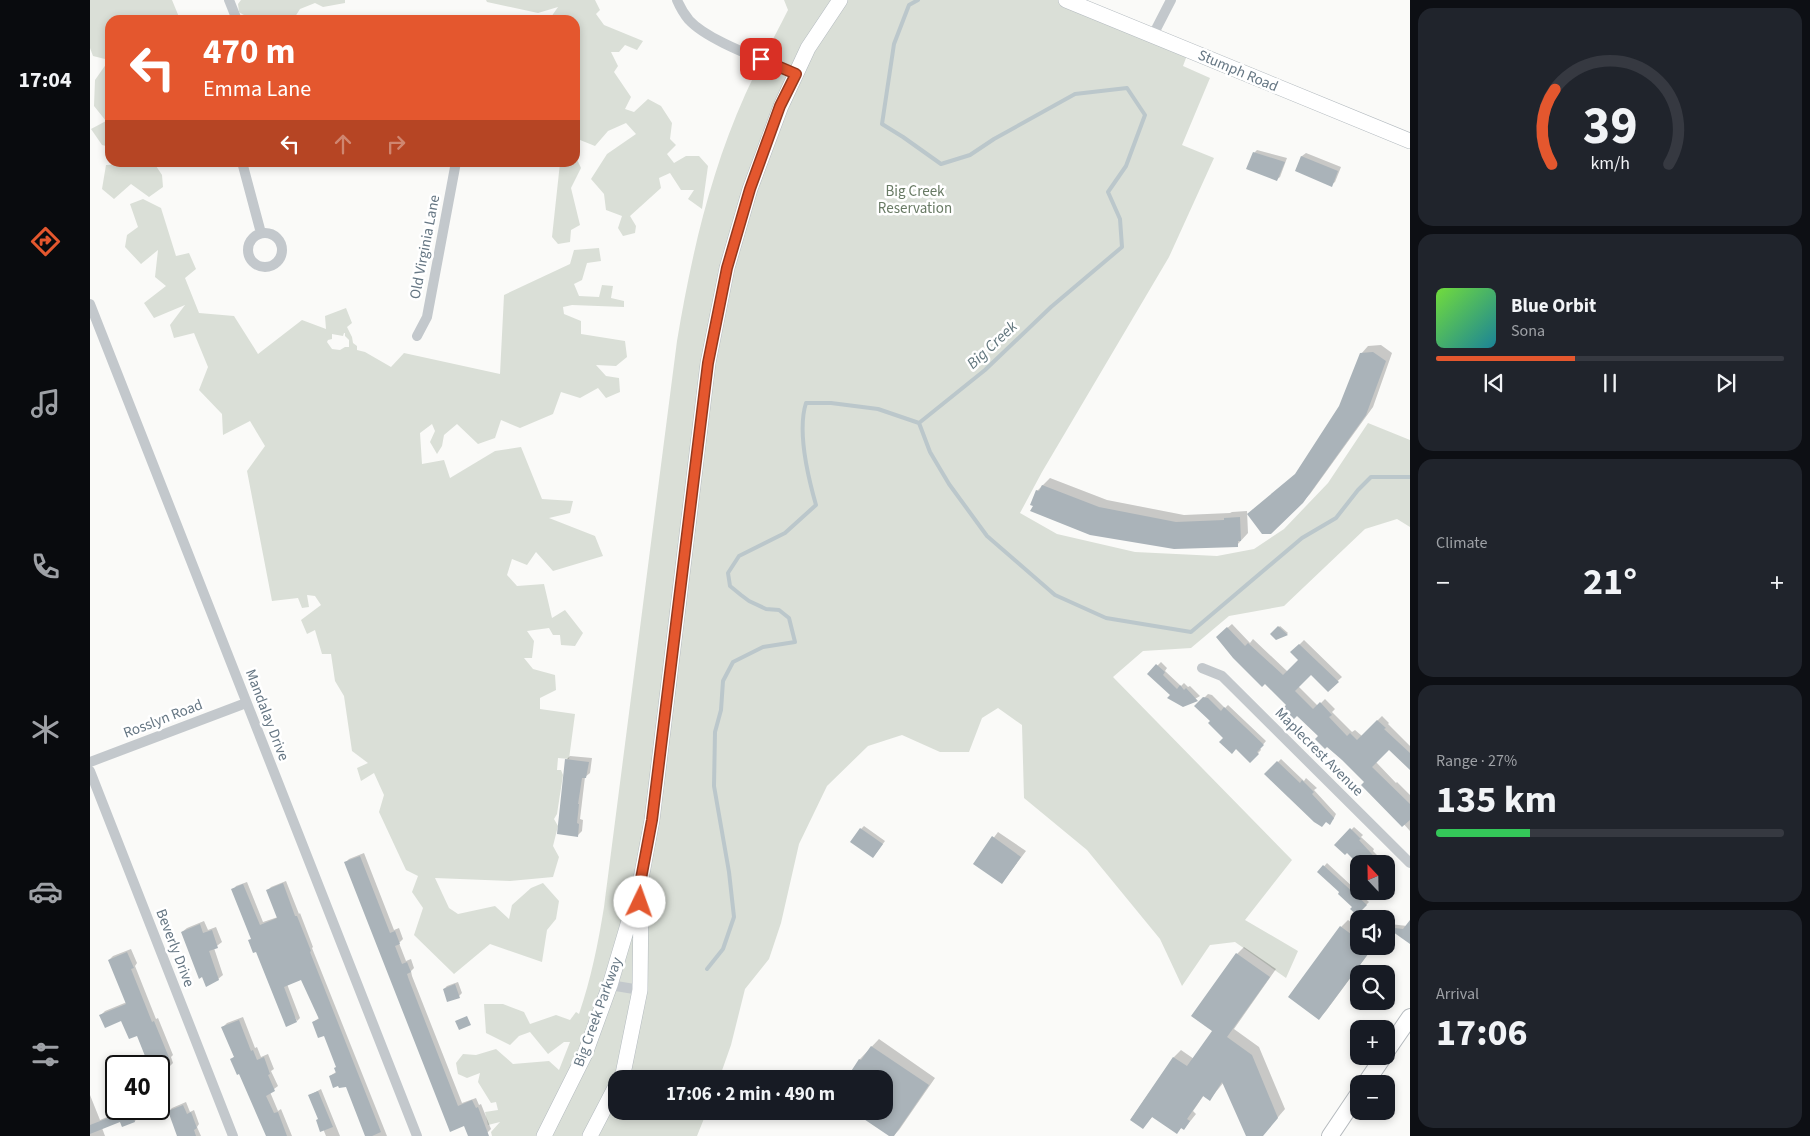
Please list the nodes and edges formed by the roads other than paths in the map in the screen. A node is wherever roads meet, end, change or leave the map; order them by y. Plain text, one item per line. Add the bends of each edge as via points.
1 (229, 0) edge
2 (677, 0) edge
3 (840, 0) edge
4 (1066, 0) edge
5 (1171, 0) edge
6 (235, 15) edge
7 (1153, 35) junction
8 (796, 74) junction
9 (1410, 141) edge
10 (243, 167) edge
11 (455, 167) edge
12 (261, 233) dead end
13 (90, 304) edge
14 (417, 336) dead end
15 (1202, 668) dead end
16 (246, 704) junction
17 (90, 762) edge
18 (90, 771) edge
19 (1410, 863) edge
20 (640, 884) junction
21 (610, 985) junction
22 (640, 990) junction
23 (1410, 1017) edge
24 (1395, 1039) edge
25 (624, 1070) edge
26 (608, 1101) edge
27 (1350, 1106) edge
28 (233, 1136) edge
29 (417, 1136) edge
30 (544, 1136) edge
31 (590, 1136) edge
32 (1330, 1136) edge

1 - 6 street
2 - 8 street via 689,20 701,30
3 - 8 street, Big Creek Parkway via 808,48
4 - 7 street, Stumph Road
5 - 7 street
7 - 9 street, Stumph Road
8 - 20 street, Big Creek Parkway via 780,106 750,189 727,268 708,363 653,811
10 - 12 street
11 - 14 street, Old Virginia Lane via 427,317
13 - 16 street, Mandalay Drive
15 - 19 street, Maplecrest Avenue via 1222,676
16 - 17 street, Rosslyn Road
16 - 29 street, Mandalay Drive
18 - 28 street, Beverly Drive
20 - 21 street, Big Creek Parkway
20 - 22 street, Big Creek Parkway
21 - 22 street
21 - 30 street, Big Creek Parkway via 585,1054
22 - 25 street, Big Creek Parkway
23 - 24 main road
26 - 31 street
27 - 32 main road

